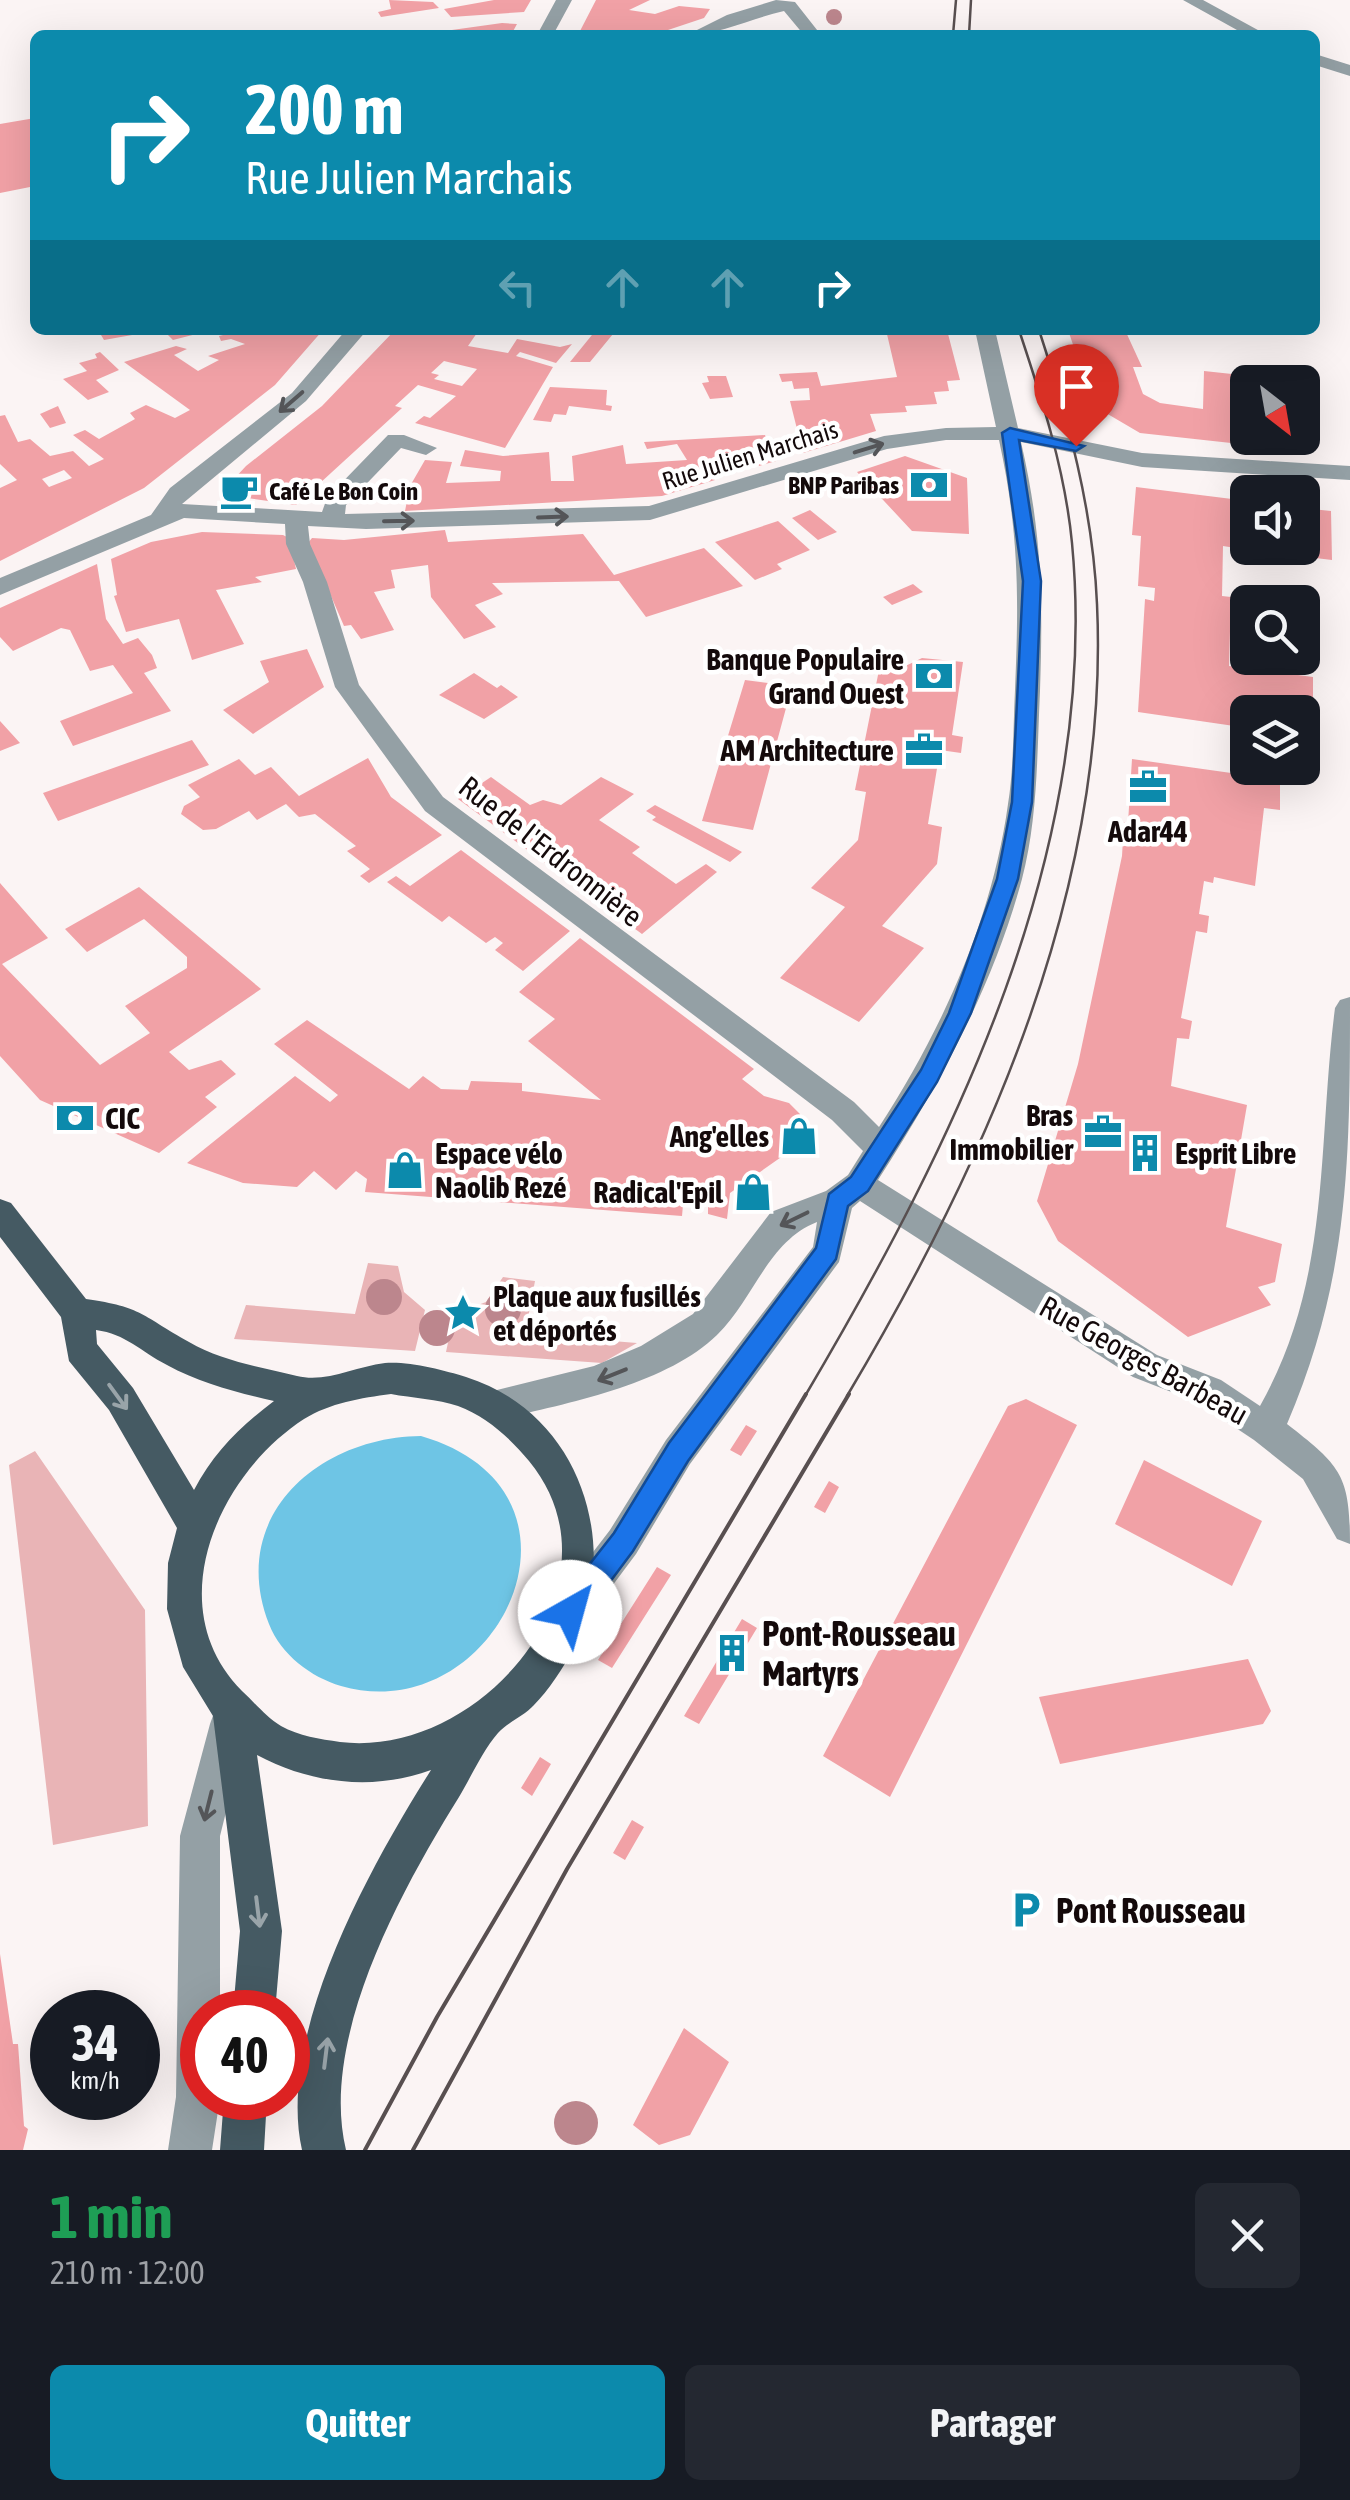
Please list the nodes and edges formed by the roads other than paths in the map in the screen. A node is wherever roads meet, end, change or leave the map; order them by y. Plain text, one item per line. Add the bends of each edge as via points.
1 (564, 0) edge
2 (1191, 0) edge
3 (786, 3) edge
4 (549, 30) edge
5 (706, 30) edge
6 (809, 30) edge
7 (1248, 30) edge
8 (352, 335) edge
9 (987, 335) edge
10 (1010, 433) junction
11 (426, 448) dead end
12 (1350, 473) edge
13 (162, 516) junction
14 (296, 518) junction
15 (332, 520) junction
16 (0, 586) edge
17 (1350, 1008) edge
18 (881, 1149) junction
19 (848, 1192) junction
20 (0, 1213) edge
21 (77, 1312) junction
22 (316, 1396) junction
23 (498, 1404) junction
24 (1266, 1429) junction
25 (195, 1525) junction
26 (1350, 1527) edge
27 (570, 1612) junction
28 (232, 1712) junction
29 (482, 1725) junction
30 (256, 1990) edge
31 (244, 2120) edge
32 (190, 2150) edge
33 (242, 2150) edge
34 (324, 2150) edge

1 - 4 street
2 - 7 street
3 - 5 street
3 - 6 street
8 -> 13 street via 299,397 178,493
9 - 10 street
10 - 12 street, Rue Julien Marchais via 1142,460
15 -> 10 street, Rue Julien Marchais via 650,513 902,439
10 - 18 street via 1032,581 1022,802 1008,879 973,981 929,1076
11 - 15 street via 396,440 335,502
13 - 14 street, Rue Julien Marchais via 197,510
13 - 16 street
14 - 15 street, Rue Julien Marchais
14 - 18 street, Rue de l'Erdronnière via 298,544 347,687 434,804 843,1111
17 - 24 street, Rue Georges Barbeau via 1337,1193 1318,1308 1308,1346
18 - 19 street
19 -> 23 street via 782,1222 705,1324 654,1357 597,1381
19 - 24 street, Rue Georges Barbeau via 1145,1366 1210,1391
19 - 27 street via 828,1252 678,1452
20 - 21 main road
21 - 22 main road via 128,1320 178,1354 233,1376
21 -> 25 main road via 81,1350 121,1398
22 - 23 main road via 372,1380 429,1379
22 - 25 main road via 242,1448
23 - 27 main road via 552,1455 569,1490 579,1570
24 - 26 street via 1315,1467
25 - 28 main road via 184,1605 207,1680
27 - 29 main road via 536,1674
28 - 29 main road via 293,1751 369,1764 446,1745
28 -> 30 main road via 261,1931
28 -> 32 street via 200,1836 198,2097
34 -> 29 main road via 327,2047 348,1958
31 - 33 main road

